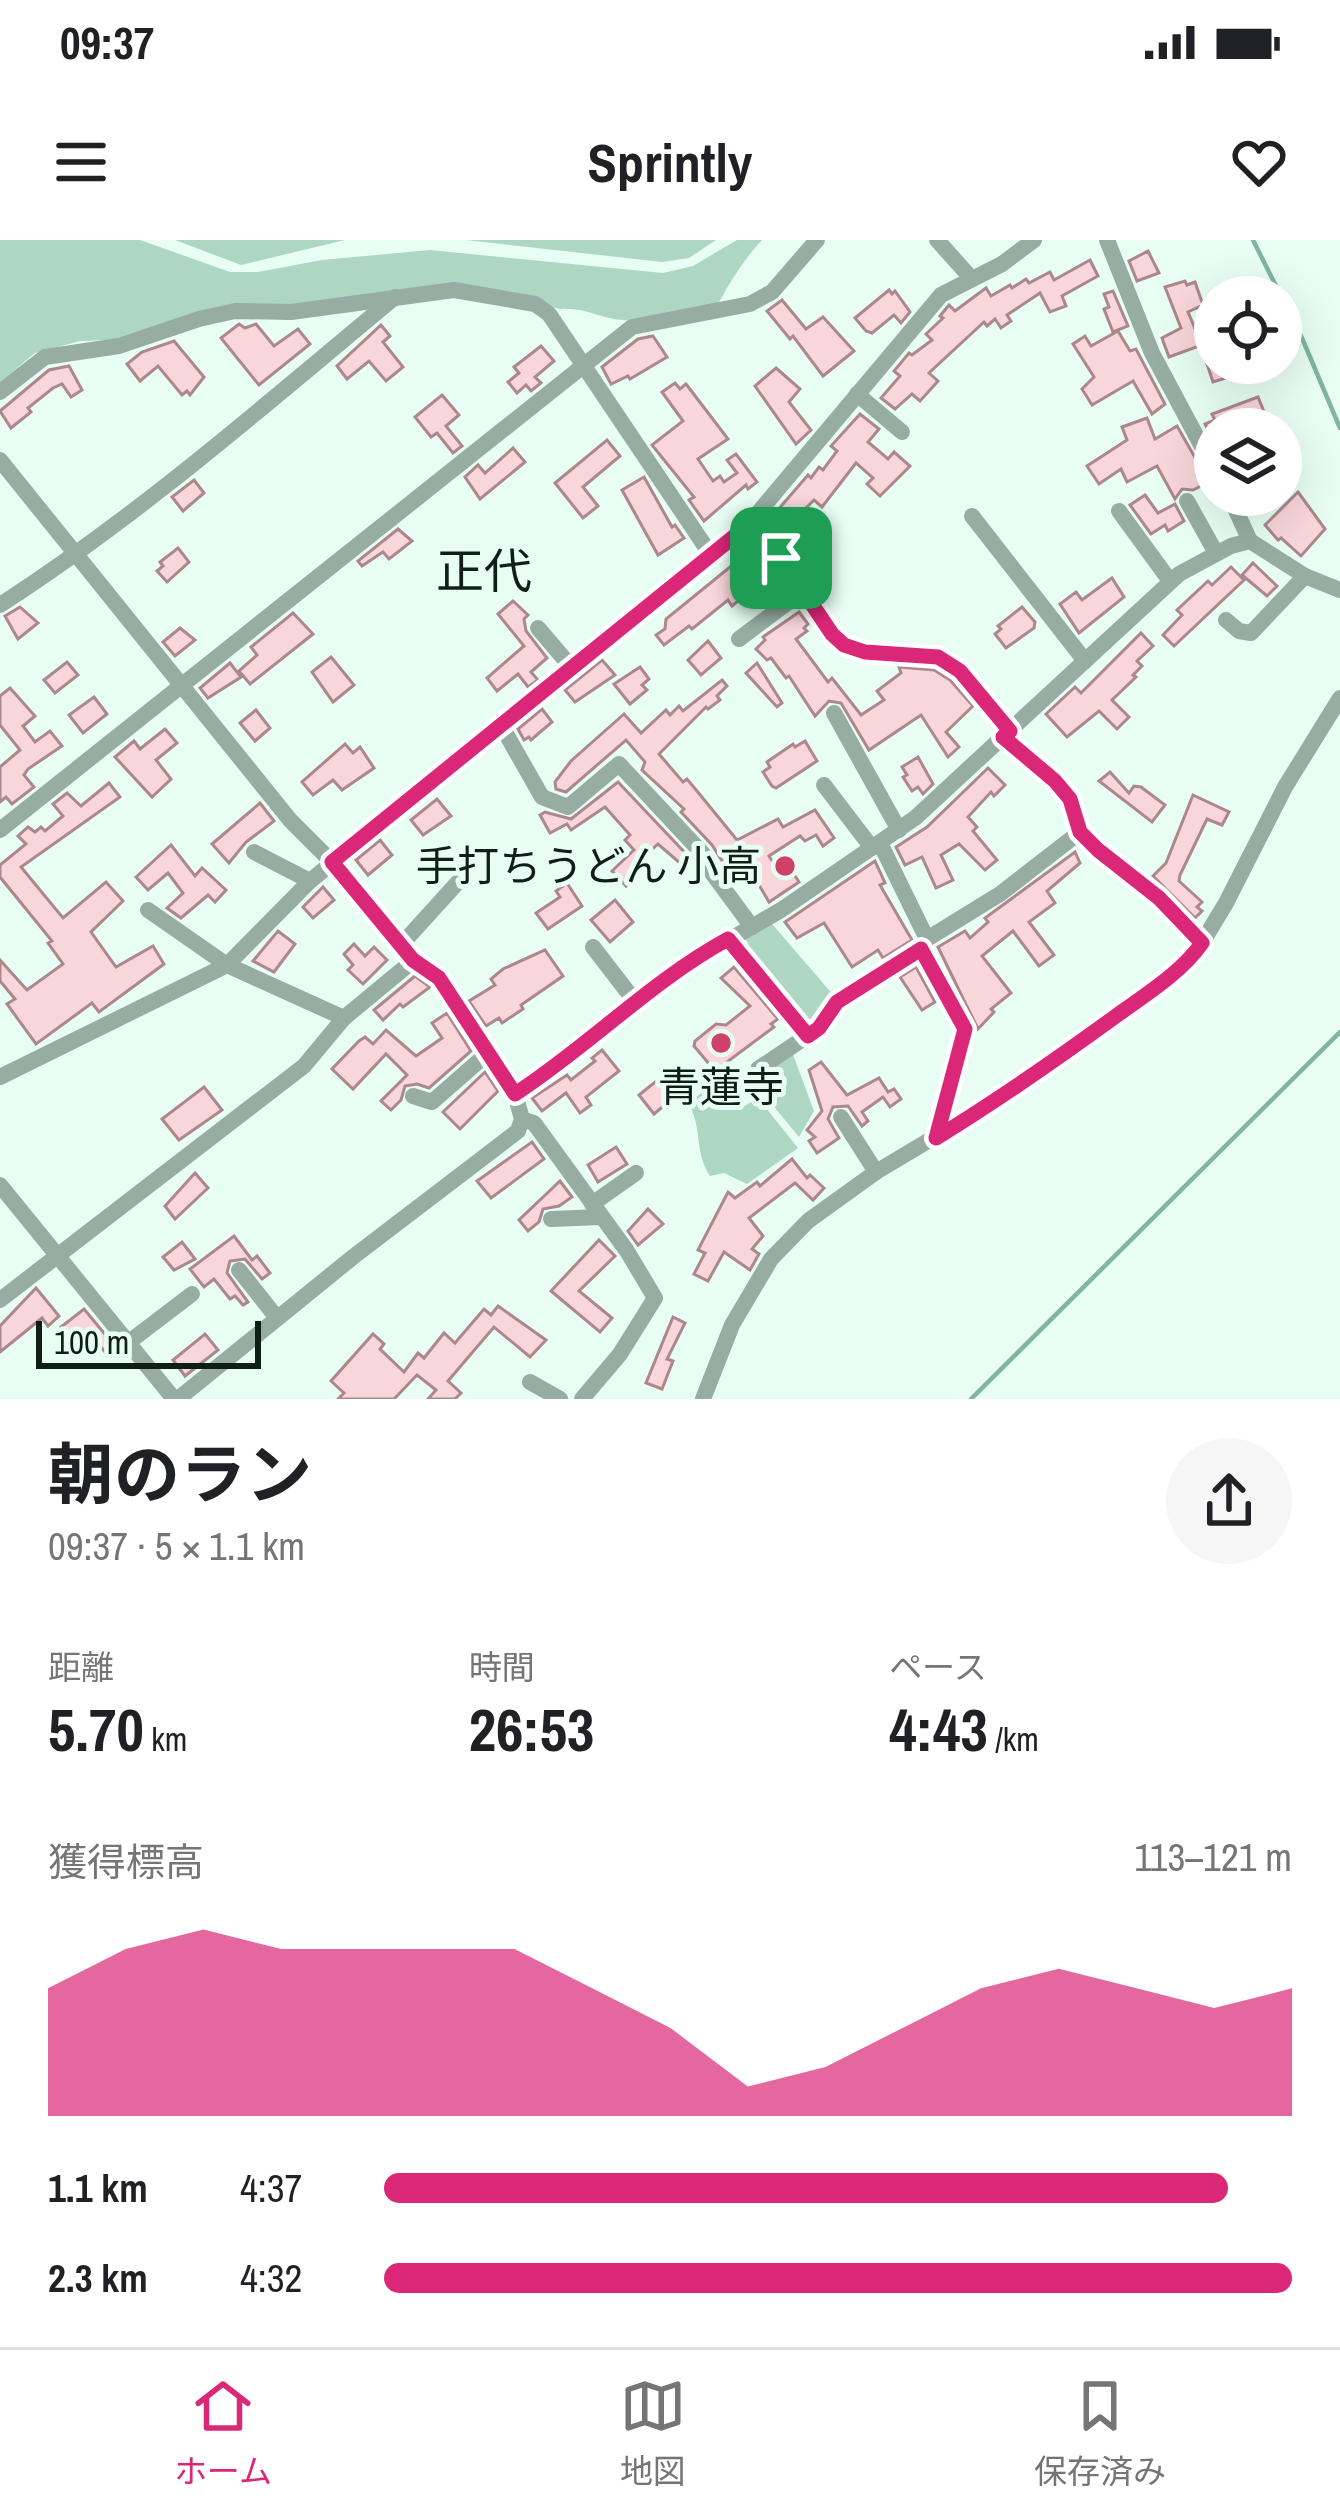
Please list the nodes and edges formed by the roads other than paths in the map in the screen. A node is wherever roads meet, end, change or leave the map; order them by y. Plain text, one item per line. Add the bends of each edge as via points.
1 (817, 240) edge
2 (937, 240) edge
3 (1034, 240) edge
4 (1107, 240) edge
5 (970, 278) junction
6 (395, 296) junction
7 (583, 363) junction
8 (0, 392) edge
9 (857, 394) junction
10 (902, 432) dead end
11 (1194, 432) edge
12 (0, 460) edge
13 (1187, 501) dead end
14 (1119, 511) dead end
15 (972, 516) dead end
16 (1238, 516) edge
17 (747, 526) junction
18 (1250, 541) junction
19 (1216, 554) junction
20 (77, 555) junction
21 (711, 555) junction
22 (1305, 576) junction
23 (1170, 581) junction
24 (1340, 590) edge
25 (803, 591) junction
26 (0, 605) edge
27 (1226, 620) dead end
28 (538, 628) dead end
29 (740, 639) dead end
30 (1085, 662) junction
31 (572, 668) junction
32 (181, 683) junction
33 (1340, 698) edge
34 (834, 713) dead end
35 (501, 725) junction
36 (1006, 734) junction
37 (824, 785) dead end
38 (0, 830) edge
39 (899, 830) junction
40 (1080, 832) junction
41 (876, 846) junction
42 (254, 852) dead end
43 (332, 862) junction
44 (459, 880) dead end
45 (310, 881) junction
46 (148, 910) dead end
47 (752, 926) junction
48 (728, 939) junction
49 (1202, 943) junction
50 (924, 944) junction
51 (593, 947) dead end
52 (407, 952) junction
53 (227, 965) junction
54 (637, 1004) junction
55 (344, 1018) junction
56 (808, 1036) junction
57 (488, 1053) junction
58 (758, 1069) dead end
59 (0, 1077) edge
60 (515, 1094) junction
61 (413, 1096) dead end
62 (841, 1117) dead end
63 (522, 1119) junction
64 (936, 1138) junction
65 (876, 1172) junction
66 (636, 1173) dead end
67 (0, 1185) edge
68 (596, 1211) junction
69 (551, 1219) dead end
70 (57, 1253) junction
71 (239, 1270) dead end
72 (192, 1294) dead end
73 (0, 1300) edge
74 (277, 1318) junction
75 (129, 1342) junction
76 (530, 1382) dead end
77 (176, 1399) edge
78 (560, 1399) edge
79 (582, 1399) edge
80 (704, 1399) edge

1 - 7 street via 772,292 750,304 632,327
2 - 5 street
3 - 5 street
4 - 11 street
5 - 9 street via 940,295
6 - 7 street via 454,290 535,304
6 - 8 street via 199,319 118,346 45,357
6 - 20 street
7 - 21 street
7 - 32 street
9 - 10 street
9 - 17 street
12 - 20 street
13 - 19 street
14 - 23 street
15 - 30 street
16 - 18 street
17 - 21 street
17 - 25 street
18 - 19 street
18 - 22 street
19 - 23 street
20 - 26 street
20 - 32 street
21 - 31 street
22 - 24 street
22 - 27 street via 1251,633
23 - 30 street
25 - 29 street
25 - 36 street via 844,645 938,657 971,682
28 - 31 street
30 - 36 street
31 - 35 street
32 - 38 street
32 - 43 street
33 - 49 street
34 - 39 street
35 - 43 street
35 - 47 street via 542,797 568,807 619,764 703,854
36 - 39 street
36 - 40 street via 1070,799
37 - 41 street
39 - 41 street
40 - 49 street
40 - 50 street
41 - 47 street
41 - 50 street
42 - 45 street
43 - 45 street
43 - 52 street
44 - 52 street
45 - 53 street
46 - 53 street
47 - 48 street
48 - 54 street
48 - 56 street
49 - 64 street via 1128,1007
50 - 56 street via 837,1002
50 - 64 street via 965,1029
51 - 54 street
52 - 55 street
52 - 57 street via 439,978
53 - 55 street
53 - 59 street
54 - 60 street
55 - 70 street via 304,1066
56 - 58 street
57 - 60 street
57 - 61 street via 432,1102
60 - 63 street
62 - 65 street
63 - 68 street via 534,1123
63 - 74 street via 518,1130
64 - 65 street
65 - 80 street via 808,1221 772,1259 732,1325
66 - 68 street
67 - 70 street
68 - 69 street
68 - 79 street via 655,1298
70 - 73 street
70 - 75 street
71 - 74 street
72 - 75 street
74 - 77 street
75 - 77 street
76 - 78 street

